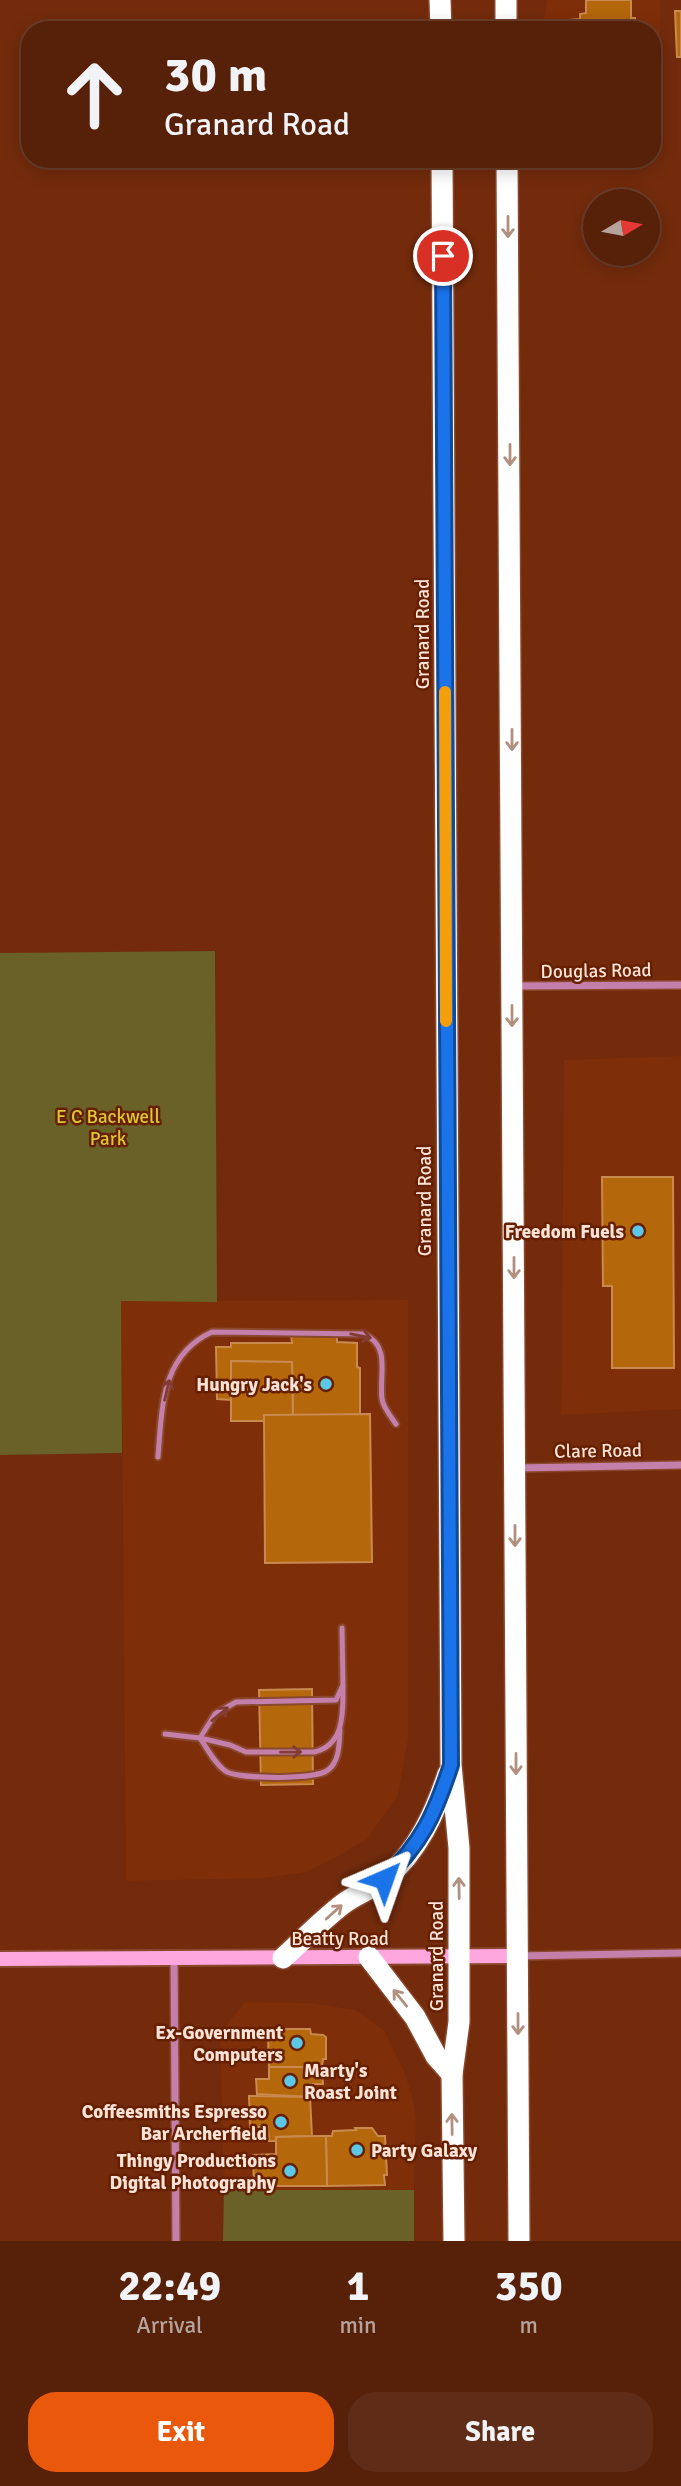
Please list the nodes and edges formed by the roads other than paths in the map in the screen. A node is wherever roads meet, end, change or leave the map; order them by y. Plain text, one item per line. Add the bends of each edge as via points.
1 (440, 0) edge
2 (506, 0) edge
3 (441, 21) edge
4 (506, 21) edge
5 (442, 168) edge
6 (507, 168) edge
7 (681, 985) edge
8 (512, 986) junction
9 (396, 1424) dead end
10 (158, 1457) dead end
11 (681, 1465) edge
12 (515, 1468) junction
13 (342, 1628) dead end
14 (343, 1685) junction
15 (341, 1730) junction
16 (165, 1734) dead end
17 (200, 1738) junction
18 (451, 1765) junction
19 (681, 1953) edge
20 (459, 1956) junction
21 (517, 1956) junction
22 (174, 1957) junction
23 (369, 1957) junction
24 (283, 1958) junction
25 (0, 1959) edge
26 (452, 2074) junction
27 (176, 2241) edge
28 (454, 2241) edge
29 (519, 2241) edge

1 - 3 highway
2 - 4 highway
5 - 18 highway, Granard Road
6 -> 8 highway
7 - 8 street, Douglas Road
8 -> 12 highway
10 -> 9 lane via 166,1387 178,1357 196,1339 212,1332 364,1334 376,1339 381,1349 382,1403
11 - 12 street, Clare Road
12 -> 21 highway
13 - 14 lane
14 - 15 lane
17 -> 14 lane via 215,1714 236,1702 336,1700
17 -> 15 lane via 246,1752 314,1752 325,1750
15 - 17 lane via 335,1763 327,1772 314,1775 249,1777 227,1772
16 - 17 lane
20 -> 18 highway, Granard Road via 459,1849
24 -> 18 highway via 345,1902 396,1868 425,1832
19 - 21 street, Beatty Road
20 - 21 main road, Beatty Road
20 - 23 main road, Beatty Road
20 - 26 highway, Granard Road
21 -> 29 highway
22 - 24 main road, Beatty Road
22 - 25 main road, Beatty Road
22 - 27 street
23 - 24 main road, Beatty Road
26 -> 23 highway
28 -> 26 highway, Granard Road

